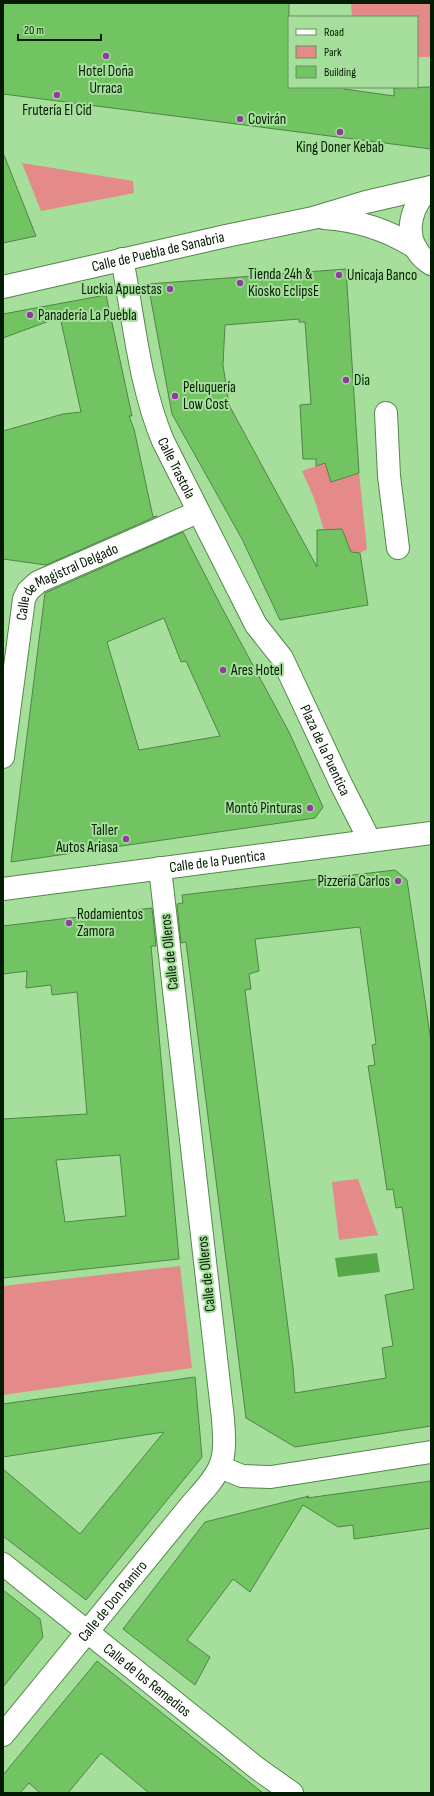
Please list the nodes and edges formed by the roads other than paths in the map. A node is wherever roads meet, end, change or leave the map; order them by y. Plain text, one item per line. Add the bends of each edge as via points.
1 (431, 187) edge
2 (313, 218) junction
3 (416, 248) junction
4 (122, 259) junction
5 (431, 264) edge
6 (3, 287) edge
7 (386, 413) dead end
8 (198, 512) junction
9 (398, 548) dead end
10 (282, 658) joint
11 (3, 757) edge
12 (431, 833) edge
13 (370, 841) junction
14 (160, 868) junction
15 (3, 889) edge
16 (431, 1452) edge
17 (220, 1467) junction
18 (3, 1564) edge
19 (87, 1632) junction
20 (3, 1735) edge
21 (292, 1793) edge

1 - 2 main road, Calle de Puebla de Sanabria via 366,202
1 - 3 main road via 416,204 412,217 411,231
2 - 3 main road, Calle de Puebla de Sanabria via 335,219 364,225
2 - 4 main road, Calle de Puebla de Sanabria
3 - 5 main road via 422,258
4 - 6 main road, Calle de Puebla de Sanabria
4 - 8 main road, Calle Trastola via 150,408 165,446
7 - 9 main road via 389,476
8 - 10 main road, Calle Trastola via 256,625
8 - 11 main road, Calle de Magistral Delgado via 38,582 28,591 24,599
10 - 13 main road, Plaza de la Puentica
12 - 13 main road, Calle de la Puentica
13 - 14 main road, Calle de la Puentica
14 - 15 main road, Calle de la Puentica
14 - 17 main road, Calle de Olleros via 222,1419 223,1452
16 - 17 main road via 271,1477 242,1476
17 - 19 main road, Calle de Don Ramiro
18 - 19 main road, Calle de los Remedios
19 - 20 main road, Calle de Don Ramiro
19 - 21 main road, Calle de los Remedios via 258,1769

